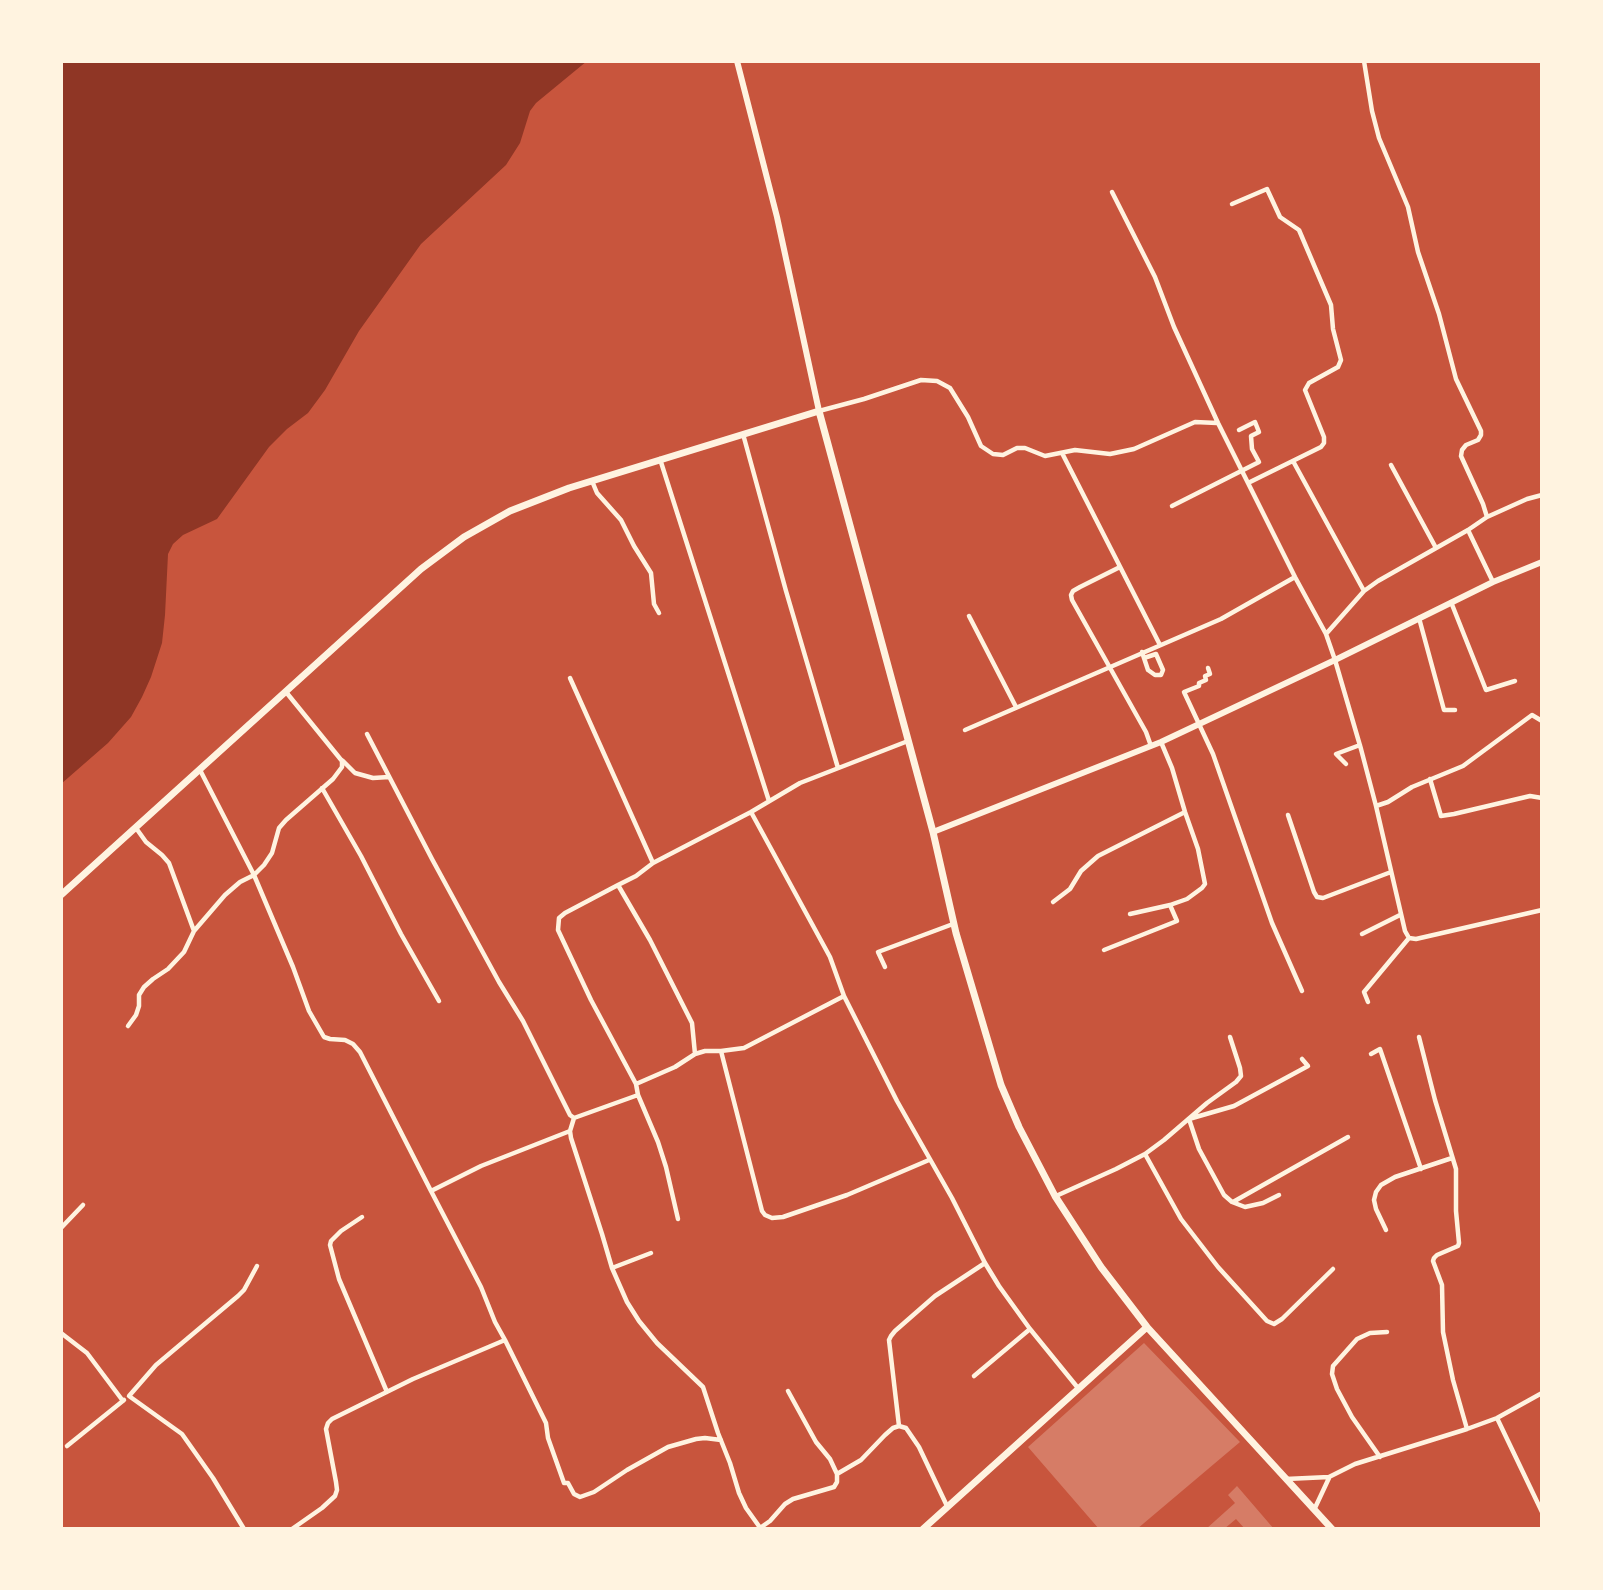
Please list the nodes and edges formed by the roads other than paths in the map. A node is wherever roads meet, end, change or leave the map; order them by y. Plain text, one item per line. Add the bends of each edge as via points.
1 (737, 61) edge
2 (1364, 61) edge
3 (1112, 192) dead end
4 (1232, 204) dead end
5 (819, 411) junction
6 (1218, 423) junction
7 (1239, 430) dead end
8 (743, 434) junction
9 (1062, 453) junction
10 (660, 459) junction
11 (1293, 461) junction
12 (1391, 465) dead end
13 (1241, 471) junction
14 (592, 481) junction
15 (1248, 482) junction
16 (1542, 495) edge
17 (1172, 506) dead end
18 (1487, 517) junction
19 (1468, 530) junction
20 (1436, 548) junction
21 (1542, 562) edge
22 (1120, 567) junction
23 (1295, 577) junction
24 (1493, 582) junction
25 (1364, 591) junction
26 (1451, 602) junction
27 (659, 613) dead end
28 (969, 616) dead end
29 (1419, 618) junction
30 (1326, 634) junction
31 (1160, 645) junction
32 (1143, 655) junction
33 (1335, 660) junction
34 (1109, 666) junction
35 (1208, 668) dead end
36 (570, 678) dead end
37 (1515, 681) dead end
38 (286, 692) junction
39 (1016, 707) junction
40 (1455, 710) dead end
41 (1542, 722) edge
42 (1198, 724) junction
43 (964, 730) dead end
44 (368, 734) dead end
45 (908, 741) junction
46 (1161, 742) junction
47 (1360, 745) junction
48 (1151, 746) junction
49 (342, 761) junction
50 (1346, 764) dead end
51 (838, 768) junction
52 (200, 769) junction
53 (389, 777) junction
54 (1430, 779) junction
55 (322, 788) junction
56 (1542, 798) edge
57 (769, 801) junction
58 (1376, 806) junction
59 (751, 812) junction
60 (1185, 812) junction
61 (1288, 815) dead end
62 (136, 828) junction
63 (933, 832) junction
64 (653, 863) junction
65 (1391, 872) junction
66 (254, 874) junction
67 (618, 885) junction
68 (61, 895) edge
69 (1053, 902) dead end
70 (1170, 905) junction
71 (1542, 910) edge
72 (1130, 914) dead end
73 (1401, 915) junction
74 (954, 924) junction
75 (194, 931) junction
76 (1362, 934) dead end
77 (1409, 938) junction
78 (1104, 950) dead end
79 (885, 967) dead end
80 (1302, 991) dead end
81 (844, 996) junction
82 (439, 1001) dead end
83 (1368, 1002) dead end
84 (128, 1026) dead end
85 (1230, 1037) dead end
86 (1419, 1037) dead end
87 (721, 1051) junction
88 (695, 1054) junction
89 (1370, 1054) dead end
90 (1302, 1059) dead end
91 (636, 1084) junction
92 (638, 1096) junction
93 (573, 1118) junction
94 (1189, 1119) junction
95 (570, 1131) junction
96 (1348, 1138) dead end
97 (1145, 1154) junction
98 (1452, 1158) junction
99 (929, 1160) junction
100 (1421, 1169) junction
101 (431, 1191) junction
102 (1279, 1195) dead end
103 (1055, 1196) junction
104 (1232, 1202) junction
105 (83, 1205) dead end
106 (362, 1217) dead end
107 (678, 1219) dead end
108 (61, 1228) edge
109 (1386, 1230) dead end
110 (651, 1253) dead end
111 (985, 1263) junction
112 (257, 1266) dead end
113 (612, 1268) junction
114 (1334, 1269) dead end
115 (1147, 1327) junction
116 (1030, 1329) junction
117 (1387, 1332) dead end
118 (61, 1333) edge
119 (505, 1340) junction
120 (974, 1376) dead end
121 (1078, 1388) junction
122 (788, 1391) dead end
123 (387, 1392) junction
124 (1542, 1393) edge
125 (129, 1396) junction
126 (123, 1401) junction
127 (1497, 1418) junction
128 (900, 1426) junction
129 (1467, 1429) junction
130 (721, 1440) junction
131 (67, 1446) dead end
132 (1380, 1457) junction
133 (837, 1474) junction
134 (1329, 1477) junction
135 (1286, 1479) junction
136 (948, 1507) junction
137 (1314, 1510) junction
138 (1542, 1512) edge
139 (761, 1528) edge
140 (244, 1529) edge
141 (292, 1529) edge
142 (923, 1529) edge
143 (1332, 1529) edge

1 - 5 main road
2 - 18 street via 1379,138 1408,207 1456,379 1481,431 1461,456
3 - 6 street via 1155,277
4 - 11 street via 1267,189 1280,217 1299,230 1331,305 1340,363 1305,390 1324,443
5 - 8 main road
5 - 9 street via 922,380 937,381 950,388 981,446 993,454 1017,448 1045,456
5 - 45 main road
6 - 9 street via 1195,422 1134,449 1110,454
6 - 13 street
7 - 13 street via 1255,422 1259,432 1251,436 1259,462
8 - 10 main road
8 - 51 street
9 - 22 street
10 - 14 main road
10 - 57 street
11 - 15 street
11 - 25 street
12 - 20 street
13 - 15 street
13 - 17 street
14 - 27 street via 652,573
14 - 38 main road via 510,512 445,550
15 - 23 street
16 - 18 street
18 - 19 street
19 - 20 street
19 - 24 street
20 - 25 street
21 - 24 main road
22 - 31 street
22 - 34 street via 1071,595
23 - 30 street
23 - 31 street
24 - 26 main road
25 - 30 street
26 - 29 main road
26 - 37 street via 1486,690
28 - 39 street
29 - 33 main road
29 - 40 street via 1444,710
30 - 33 street
31 - 32 street
32 - 32 street via 1156,654 1161,675 1149,670
32 - 34 street
33 - 42 main road
33 - 47 street
34 - 39 street
34 - 48 street
35 - 42 street via 1206,680 1184,692
36 - 64 street
38 - 49 street
38 - 52 main road
39 - 43 street
41 - 54 street via 1532,715 1463,766
42 - 46 main road
42 - 80 street
44 - 53 street
45 - 51 street
45 - 63 main road
46 - 48 main road
46 - 60 street
47 - 50 street via 1336,754
47 - 58 street
48 - 63 main road
49 - 53 street via 355,773
49 - 55 street via 337,774
51 - 57 street
52 - 62 main road
52 - 66 street
53 - 93 street
54 - 56 street via 1441,816 1530,796
54 - 58 street
55 - 66 street via 279,828 272,853
55 - 82 street
57 - 59 street
58 - 65 street
59 - 64 street
59 - 81 street via 830,957
60 - 69 street via 1098,856
60 - 70 street via 1199,849 1205,884
61 - 65 street via 1317,897
62 - 68 main road
62 - 75 street via 169,863
63 - 74 main road
64 - 67 street
65 - 73 street
66 - 75 street via 225,895
66 - 101 street via 309,1011 324,1037 345,1040 360,1052
67 - 88 street via 692,1023
67 - 91 street via 565,913 559,918 558,930
70 - 72 street
70 - 78 street via 1177,921
71 - 77 street
73 - 76 street
73 - 77 street
74 - 79 street via 878,952
74 - 103 main road via 1001,1085
75 - 84 street via 184,952 144,987
77 - 83 street via 1364,992
81 - 87 street via 744,1048
81 - 99 street
85 - 94 street via 1241,1076
86 - 98 street
87 - 88 street
87 - 99 street via 765,1215 783,1217
88 - 91 street
89 - 100 street via 1380,1049
90 - 94 street via 1308,1066 1234,1106
91 - 92 street
92 - 93 street
92 - 107 street via 658,1142
93 - 95 street
94 - 97 street
94 - 104 street via 1199,1149
95 - 101 street
95 - 113 street
96 - 104 street
97 - 103 street
97 - 114 street via 1181,1220 1267,1321 1274,1324 1282,1319
98 - 100 street
98 - 129 street via 1460,1242 1433,1261 1441,1285 1452,1380
99 - 111 street
100 - 109 street via 1387,1180 1376,1192 1376,1209
101 - 119 street
102 - 104 street via 1245,1208
103 - 115 main road
105 - 108 street
106 - 123 street via 330,1245
110 - 113 street
111 - 116 street
111 - 128 street via 935,1296 891,1336
112 - 125 street via 244,1290 156,1365
113 - 130 street via 639,1321 703,1387
115 - 121 main road
115 - 135 main road
116 - 120 street
116 - 121 street
117 - 132 street via 1357,1339 1333,1366 1332,1374 1352,1417
118 - 126 street via 88,1353
119 - 123 street
119 - 130 street via 545,1423 564,1483 580,1497 668,1447 696,1439
121 - 136 main road
122 - 133 street
123 - 141 street via 328,1423 335,1496
124 - 127 street
125 - 126 street
125 - 140 street via 182,1434
126 - 131 street
127 - 129 street
127 - 138 street
128 - 133 street
128 - 136 street via 919,1447
129 - 132 street
130 - 139 street via 739,1493
132 - 134 street
133 - 139 street via 834,1487 793,1499
134 - 135 street
134 - 137 street
135 - 137 main road
136 - 142 main road
137 - 143 main road

